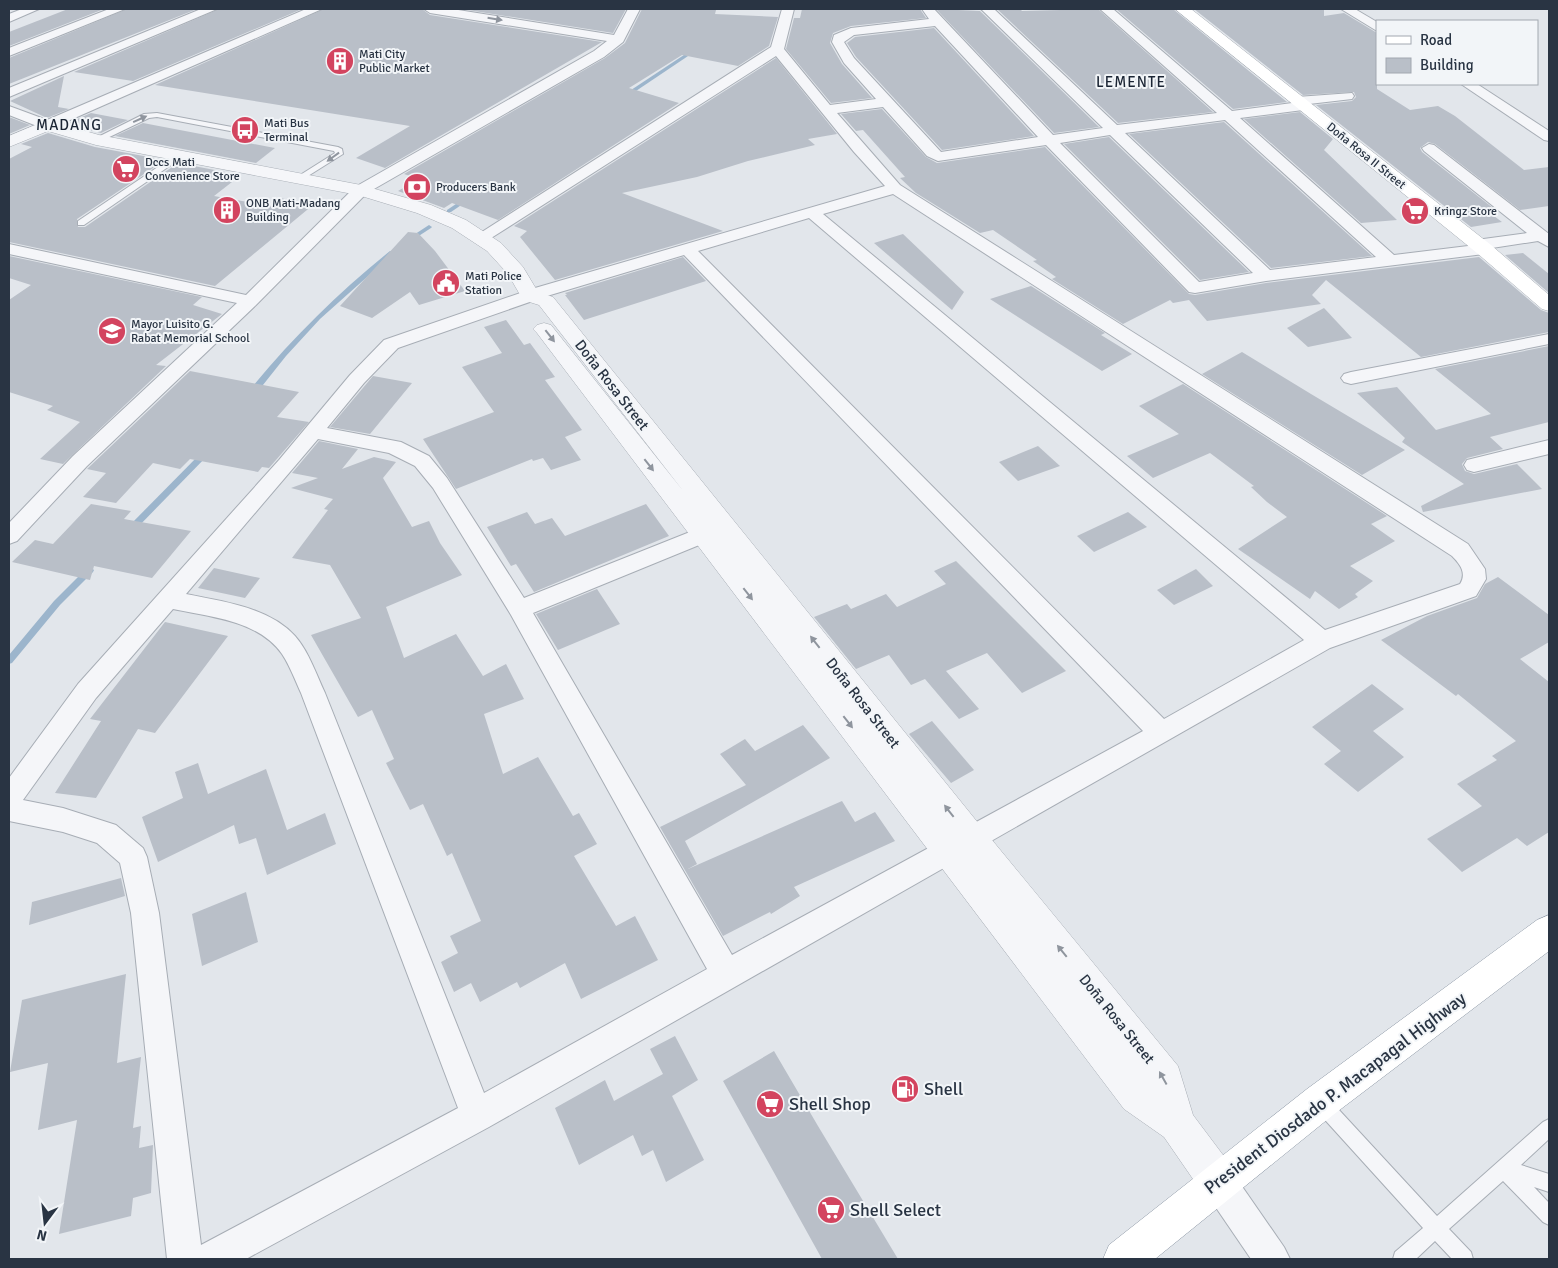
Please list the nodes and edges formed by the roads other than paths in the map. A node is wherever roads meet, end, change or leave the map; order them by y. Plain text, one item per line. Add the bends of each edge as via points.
1 (33, 9) edge
2 (119, 9) edge
3 (211, 9) edge
4 (316, 9) edge
5 (430, 9) edge
6 (634, 9) edge
7 (788, 9) edge
8 (928, 9) edge
9 (987, 9) edge
10 (1106, 9) edge
11 (1182, 9) edge
12 (1347, 9) edge
13 (9, 18) edge
14 (938, 22) junction
15 (1376, 26) edge
16 (618, 39) junction
17 (777, 49) junction
18 (9, 52) edge
19 (1470, 85) edge
20 (9, 93) edge
21 (1347, 96) dead end
22 (886, 102) junction
23 (1300, 103) junction
24 (9, 110) edge
25 (826, 110) junction
26 (1229, 116) junction
27 (47, 125) junction
28 (1115, 130) junction
29 (1549, 137) edge
30 (96, 140) junction
31 (1050, 141) junction
32 (9, 142) edge
33 (1429, 148) dead end
34 (180, 156) junction
35 (300, 179) junction
36 (895, 188) junction
37 (360, 190) junction
38 (812, 213) junction
39 (81, 223) dead end
40 (482, 237) junction
41 (1545, 239) edge
42 (1480, 247) junction
43 (686, 248) junction
44 (9, 249) edge
45 (1389, 260) junction
46 (1266, 276) junction
47 (530, 296) junction
48 (250, 301) junction
49 (1549, 305) edge
50 (1549, 339) edge
51 (1351, 378) dead end
52 (313, 432) junction
53 (1549, 447) edge
54 (1474, 465) dead end
55 (713, 531) junction
56 (9, 536) edge
57 (166, 600) junction
58 (518, 609) junction
59 (1322, 641) junction
60 (1161, 734) junction
61 (9, 799) edge
62 (9, 809) edge
63 (960, 845) junction
64 (1549, 931) edge
65 (726, 974) junction
66 (1320, 1102) junction
67 (477, 1115) junction
68 (1549, 1128) edge
69 (1503, 1168) junction
70 (1218, 1181) junction
71 (1549, 1183) edge
72 (1549, 1216) edge
73 (1435, 1228) junction
74 (185, 1259) edge
75 (211, 1259) edge
76 (1123, 1259) edge
77 (1272, 1259) edge
78 (1402, 1259) edge
79 (1464, 1259) edge

1 - 13 street
2 - 18 street
3 - 20 street
4 - 27 street
5 -> 16 street
6 - 16 street
7 - 17 street
8 - 14 street
9 - 28 street
10 - 26 street
11 - 23 main road, Doña Rosa II Street
12 - 15 street
14 - 22 street via 851,32 838,38 844,54
14 - 31 street
16 - 37 street via 588,61
17 - 25 street
17 - 40 street
19 - 29 street
21 - 23 street
22 - 25 street
22 - 31 street via 938,157
23 - 26 street
23 - 42 main road, Doña Rosa II Street
24 - 27 street, Doña Rosa Street
25 - 36 street
26 - 28 street
26 - 45 street
27 - 30 street, Doña Rosa Street
27 - 32 street
28 - 31 street
28 - 46 street
30 - 34 street, Doña Rosa Street
30 -> 35 lane via 147,116 157,115 338,149 339,154
31 - 46 street via 1195,288
33 - 41 street
34 - 35 street, Doña Rosa Street
34 - 39 lane
35 - 37 street, Doña Rosa Street
36 - 38 street
36 - 59 street via 1460,550 1472,562 1475,583 1468,590
37 - 40 street, Doña Rosa Street via 443,217
37 - 48 street
38 - 43 street
38 - 59 street
40 - 47 street, Doña Rosa Street via 507,260
41 - 42 street
42 - 45 street
42 - 49 main road, Doña Rosa II Street
43 - 47 street
43 - 60 street
44 - 48 street
45 - 46 street
47 - 52 street via 391,344 356,379
47 - 55 street, Doña Rosa Street via 527,306
48 - 56 street via 80,461
50 - 51 street
52 - 57 street
52 - 58 street via 394,446 422,461 440,483
53 - 54 street
55 - 58 street
55 - 63 street, Doña Rosa Street
57 - 61 street via 87,691
57 - 67 street via 260,622 281,636 294,654 313,693
58 - 65 street
59 - 60 street
60 - 63 street
62 - 74 street via 63,820 106,834 133,857 145,913
63 - 65 street
63 - 70 street, Doña Rosa Street via 1137,1096 1177,1124
64 - 66 main road, President Diosdado P. Macapagal Highway
65 - 67 street
66 - 70 main road, President Diosdado P. Macapagal Highway
66 - 73 lane
67 - 75 street
68 - 69 lane
69 - 71 lane
69 - 72 lane
69 - 73 lane
70 - 76 main road, President Diosdado P. Macapagal Highway
70 - 77 street
73 - 78 lane
73 - 79 lane

